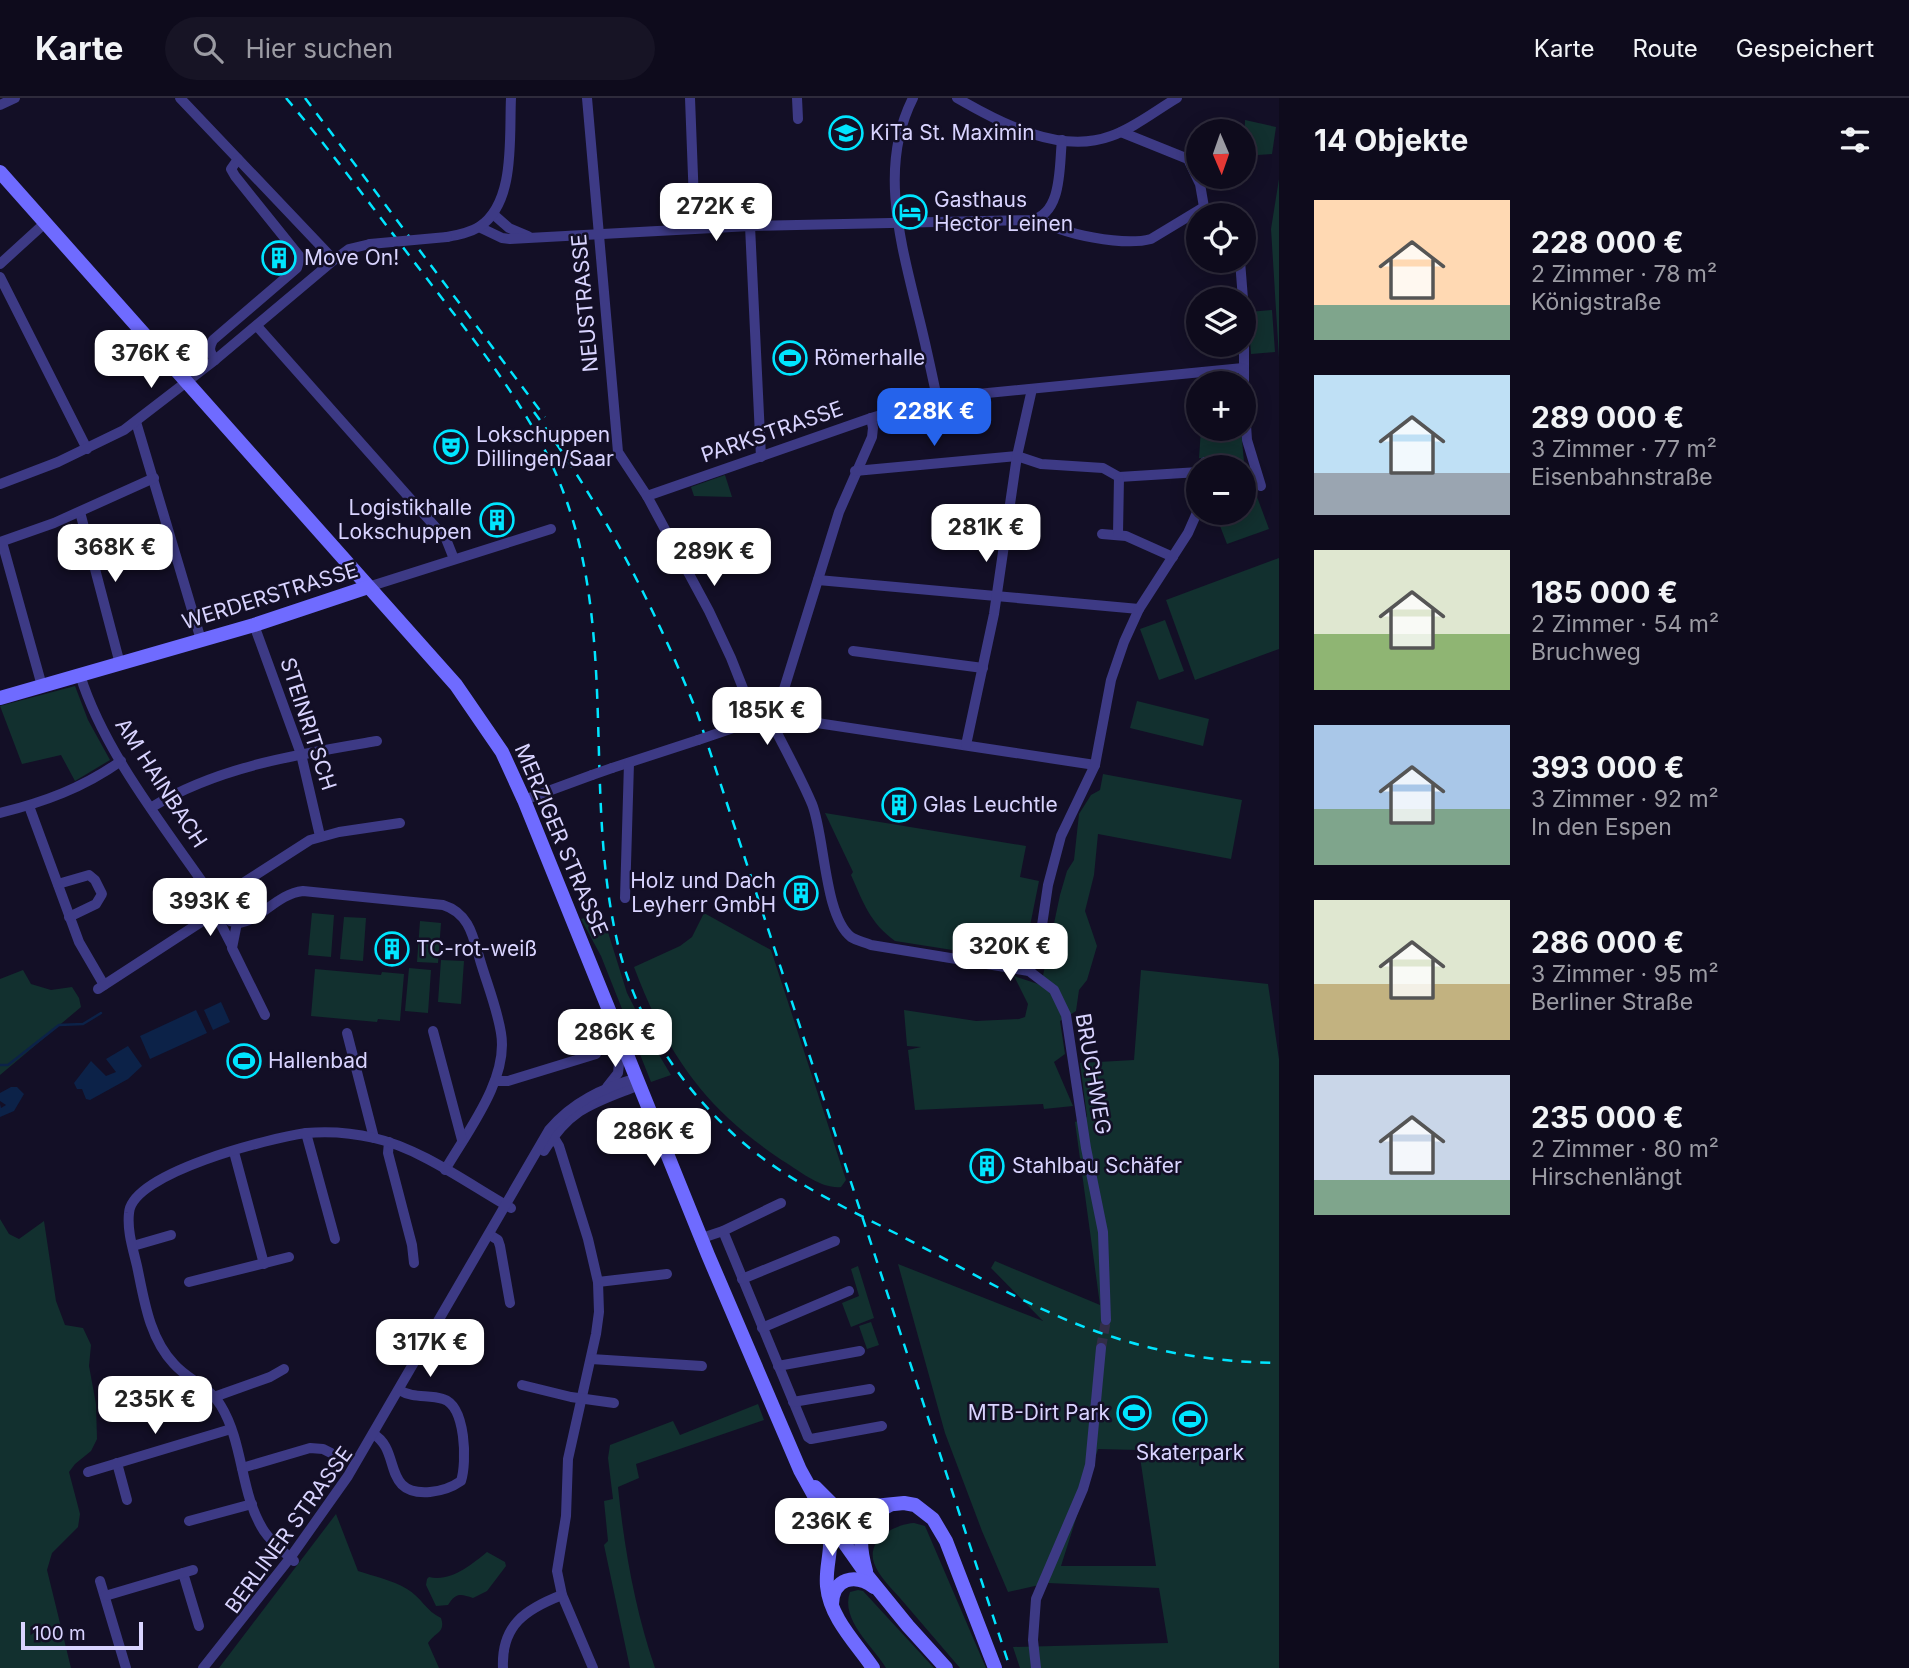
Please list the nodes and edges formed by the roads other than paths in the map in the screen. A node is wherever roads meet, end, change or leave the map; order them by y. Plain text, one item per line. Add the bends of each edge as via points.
1 (15, 98) edge
2 (180, 98) edge
3 (511, 98) edge
4 (587, 98) edge
5 (690, 98) edge
6 (797, 98) edge
7 (913, 98) edge
8 (957, 98) edge
9 (1177, 98) edge
10 (0, 105) edge
11 (798, 119) dead end
12 (1121, 132) junction
13 (1062, 140) junction
14 (238, 159) junction
15 (0, 172) edge
16 (1203, 203) edge
17 (493, 214) junction
18 (1039, 218) junction
19 (1186, 218) edge
20 (896, 222) junction
21 (45, 223) junction
22 (750, 226) junction
23 (479, 227) junction
24 (695, 228) junction
25 (598, 233) junction
26 (536, 237) junction
27 (334, 260) junction
28 (0, 264) edge
29 (0, 277) edge
30 (257, 326) junction
31 (1243, 357) edge
32 (215, 359) junction
33 (1242, 368) junction
34 (1242, 371) edge
35 (186, 383) junction
36 (1032, 389) junction
37 (937, 398) junction
38 (871, 418) junction
39 (136, 422) junction
40 (1247, 441) edge
41 (87, 449) junction
42 (1017, 456) junction
43 (761, 457) junction
44 (855, 471) junction
45 (1186, 473) edge
46 (1119, 477) junction
47 (154, 478) junction
48 (0, 484) edge
49 (1261, 486) dead end
50 (647, 496) junction
51 (80, 512) junction
52 (1192, 525) edge
53 (551, 529) dead end
54 (1102, 534) dead end
55 (1118, 534) junction
56 (1, 542) edge
57 (1173, 557) junction
58 (454, 559) junction
59 (818, 580) junction
60 (368, 587) junction
61 (997, 597) junction
62 (1139, 609) junction
63 (254, 625) junction
64 (201, 640) junction
65 (853, 651) dead end
66 (120, 664) junction
67 (983, 668) junction
68 (80, 675) junction
69 (41, 686) junction
70 (746, 696) dead end
71 (0, 698) edge
72 (775, 718) junction
73 (377, 741) dead end
74 (966, 745) junction
75 (301, 754) junction
76 (121, 761) junction
77 (629, 762) junction
78 (1095, 765) junction
79 (524, 800) junction
80 (29, 806) junction
81 (152, 807) junction
82 (0, 813) edge
83 (400, 823) dead end
84 (320, 836) junction
85 (58, 884) junction
86 (625, 898) dead end
87 (217, 908) junction
88 (69, 917) junction
89 (237, 923) junction
90 (232, 944) junction
91 (1029, 971) junction
92 (265, 1015) dead end
93 (433, 1031) dead end
94 (347, 1033) dead end
95 (621, 1039) junction
96 (596, 1054) dead end
97 (495, 1081) junction
98 (638, 1081) junction
99 (604, 1089) junction
100 (551, 1132) junction
101 (306, 1133) junction
102 (374, 1138) junction
103 (462, 1140) junction
104 (389, 1142) junction
105 (234, 1152) junction
106 (445, 1170) junction
107 (781, 1203) dead end
108 (509, 1206) junction
109 (723, 1231) junction
110 (171, 1235) dead end
111 (492, 1236) junction
112 (702, 1238) junction
113 (335, 1239) dead end
114 (835, 1241) dead end
115 (132, 1246) junction
116 (289, 1257) dead end
117 (264, 1264) junction
118 (414, 1264) dead end
119 (667, 1274) dead end
120 (743, 1279) junction
121 (189, 1282) dead end
122 (598, 1282) junction
123 (849, 1291) dead end
124 (510, 1303) dead end
125 (1106, 1320) tunnel mouth
126 (762, 1328) junction
127 (1101, 1348) tunnel mouth
128 (860, 1351) dead end
129 (591, 1359) junction
130 (702, 1366) dead end
131 (778, 1366) junction
132 (284, 1369) dead end
133 (522, 1385) dead end
134 (870, 1389) dead end
135 (402, 1392) junction
136 (214, 1396) junction
137 (582, 1398) junction
138 (793, 1402) junction
139 (614, 1403) dead end
140 (882, 1426) dead end
141 (231, 1429) junction
142 (376, 1436) junction
143 (331, 1453) dead end
144 (117, 1463) junction
145 (798, 1465) junction
146 (242, 1468) junction
147 (88, 1472) dead end
148 (127, 1500) dead end
149 (895, 1503) junction
150 (253, 1504) junction
151 (826, 1517) junction
152 (189, 1521) dead end
153 (292, 1559) junction
154 (869, 1578) junction
155 (100, 1581) dead end
156 (879, 1592) junction
157 (562, 1595) junction
158 (105, 1596) junction
159 (834, 1612) junction
160 (199, 1626) dead end
161 (126, 1668) edge
162 (202, 1668) edge
163 (210, 1668) edge
164 (503, 1668) edge
165 (593, 1668) edge
166 (873, 1668) edge
167 (946, 1668) edge
168 (995, 1668) edge
169 (1036, 1668) edge

1 - 10 street
2 - 14 street
3 - 17 street via 505,189
4 - 25 street, NEUSTRASSE
5 - 24 street
6 - 11 street
7 - 20 street via 898,141
8 - 13 street via 1024,131
9 - 12 street
12 - 13 street via 1092,140
12 - 16 street via 1188,159
13 - 18 street via 1053,202
14 - 27 street
14 - 32 street via 231,169 234,176 300,257 297,268 212,340 209,346
15 - 21 main road, MERZIGER STRASSE
17 - 23 street
17 - 26 street via 519,234
18 - 19 street via 1057,228 1142,242
18 - 20 street
20 - 22 street
20 - 37 street
21 - 28 street
21 - 35 main road, MERZIGER STRASSE
22 - 24 street
22 - 43 street
23 - 26 street via 502,238
23 - 27 street, bridge via 447,237 370,244 349,249
24 - 25 street
25 - 26 street
25 - 50 street, NEUSTRASSE via 617,446
27 - 30 street
29 - 41 street
30 - 32 street
30 - 58 street via 446,539
31 - 33 street
32 - 35 street
33 - 34 street
33 - 36 street, PARKSTRASSE
35 - 39 street
35 - 60 main road, MERZIGER STRASSE
36 - 37 street, PARKSTRASSE
36 - 42 street
37 - 38 street, PARKSTRASSE
38 - 43 street, PARKSTRASSE
38 - 44 street via 872,437
39 - 41 street
39 - 47 street
40 - 49 street
41 - 48 street
42 - 44 street
42 - 46 street via 1041,464 1103,468
42 - 61 street
43 - 50 street, PARKSTRASSE
44 - 59 street
45 - 46 street
46 - 55 street
47 - 51 street
47 - 64 street
50 - 70 street, NEUSTRASSE via 709,611
51 - 56 street
51 - 66 street
52 - 57 street
53 - 58 street, WERDERSTRASSE
54 - 55 street
55 - 57 street
56 - 69 street
57 - 62 street
58 - 60 street, WERDERSTRASSE
59 - 61 street
59 - 72 street
60 - 63 main road, WERDERSTRASSE
60 - 79 main road, MERZIGER STRASSE via 471,705 502,752
61 - 62 street
61 - 67 street
62 - 78 street via 1111,680
63 - 64 main road, WERDERSTRASSE
63 - 75 street, STEINRITSCH
64 - 66 main road, WERDERSTRASSE
65 - 67 street
66 - 68 main road, WERDERSTRASSE
67 - 74 street
68 - 69 main road, WERDERSTRASSE
68 - 76 street, AM HAINBACH via 99,723
69 - 71 main road, WERDERSTRASSE
72 - 74 street
72 - 77 street, bridge via 752,721
72 - 91 street via 774,727 812,804 838,916 851,937 879,946
73 - 75 street
74 - 78 street
75 - 81 street via 219,776
75 - 84 street, STEINRITSCH
76 - 80 street via 85,785
76 - 81 street, AM HAINBACH
77 - 79 street, bridge
77 - 86 street
78 - 91 street via 1061,836 1038,952
79 - 95 main road, MERZIGER STRASSE
80 - 82 street
80 - 85 street
81 - 87 street, AM HAINBACH
83 - 84 street
84 - 87 street via 298,846
85 - 88 street
85 - 88 street via 89,875 102,894 96,904
87 - 88 street via 101,987
87 - 89 street, AM HAINBACH
87 - 90 street
89 - 90 street
89 - 97 street via 291,892 303,891 454,908 469,926 500,1026 501,1061
90 - 92 street
91 - 125 street, BRUCHWEG via 1054,990 1066,1015 1104,1232
93 - 103 street
94 - 102 street
95 - 98 main road, MERZIGER STRASSE
95 - 99 street via 618,1073
96 - 97 street via 508,1082
97 - 103 street
98 - 99 street, BERLINER STRASSE
98 - 100 street, BERLINER STRASSE via 586,1106
98 - 112 main road, MERZIGER STRASSE
99 - 100 street, BERLINER STRASSE via 568,1110
100 - 108 street, BERLINER STRASSE
100 - 122 street
101 - 102 street
101 - 105 street
101 - 113 street
102 - 104 street
103 - 106 street
104 - 106 street
104 - 118 street
105 - 115 street via 187,1166 141,1191 129,1206
105 - 117 street
106 - 108 street
107 - 109 street
108 - 111 street, BERLINER STRASSE
109 - 112 street
109 - 120 street
110 - 115 street
111 - 124 street via 500,1246
111 - 135 street, BERLINER STRASSE
112 - 145 main road, MERZIGER STRASSE
114 - 120 street
115 - 136 street via 158,1342 172,1362
116 - 117 street
117 - 121 street
119 - 122 street
120 - 126 street
122 - 129 street via 599,1312
123 - 126 street
126 - 131 street
127 - 169 street via 1090,1465 1036,1599
128 - 131 street
129 - 130 street
129 - 137 street
131 - 138 street
132 - 136 street
133 - 137 street
134 - 138 street
135 - 142 street, BERLINER STRASSE
135 - 142 street via 444,1399 459,1412 461,1481 427,1493 406,1489 383,1441
136 - 141 street
137 - 139 street
137 - 157 street via 567,1473 557,1571
138 - 140 street via 811,1439
141 - 144 street
141 - 146 street
142 - 153 street, BERLINER STRASSE via 338,1502
143 - 146 street via 310,1448
144 - 147 street
144 - 148 street
145 - 149 main road via 837,1507
145 - 151 main road
146 - 150 street
149 - 154 main road via 868,1519 862,1531
149 - 168 main road via 915,1505 940,1529
150 - 152 street
150 - 153 street via 265,1533
151 - 154 main road
151 - 159 main road via 831,1540 827,1586
153 - 162 street, BERLINER STRASSE
153 - 163 street, BERLINER STRASSE
154 - 156 main road
155 - 158 street
156 - 159 main road via 861,1579 848,1578 833,1593
156 - 167 main road
157 - 164 street via 521,1616 503,1648
157 - 165 street
158 - 160 street via 188,1572
158 - 161 street
159 - 166 main road

